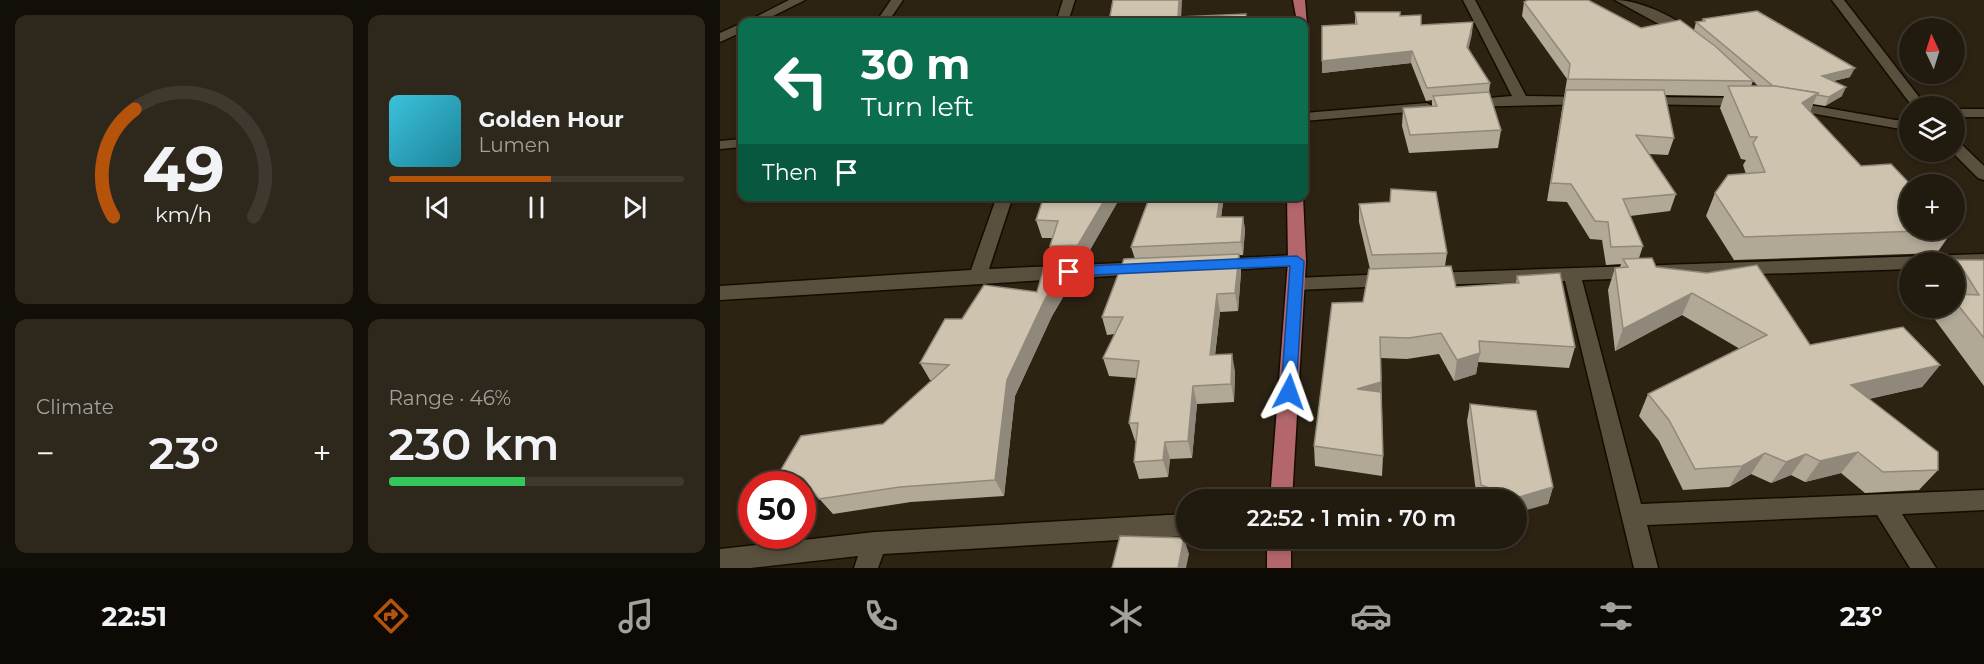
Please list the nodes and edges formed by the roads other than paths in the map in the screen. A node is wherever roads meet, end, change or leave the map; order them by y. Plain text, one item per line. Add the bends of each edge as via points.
1 (799, 0) edge
2 (897, 0) edge
3 (1069, 0) edge
4 (1299, 0) edge
5 (1469, 0) edge
6 (1621, 0) edge
7 (1838, 0) edge
8 (761, 18) edge
9 (885, 18) edge
10 (1063, 18) edge
11 (1302, 18) edge
12 (738, 29) edge
13 (720, 38) edge
14 (1706, 47) edge
15 (1911, 96) edge
16 (1521, 100) junction
17 (1602, 101) edge
18 (1626, 101) edge
19 (1965, 113) edge
20 (1984, 113) edge
21 (1308, 117) edge
22 (1899, 124) edge
23 (738, 143) edge
24 (720, 145) edge
25 (1965, 155) edge
26 (1984, 175) edge
27 (1003, 201) edge
28 (1295, 201) edge
29 (1984, 260) edge
30 (1297, 261) junction
31 (1203, 265) edge
32 (1155, 267) edge
33 (1572, 274) junction
34 (978, 276) junction
35 (1296, 284) junction
36 (720, 293) edge
37 (1282, 489) edge
38 (1984, 500) edge
39 (1883, 504) junction
40 (1631, 515) junction
41 (1176, 526) edge
42 (875, 543) junction
43 (1279, 549) edge
44 (720, 560) edge
45 (866, 568) edge
46 (1279, 568) edge
47 (1646, 568) edge
48 (1924, 568) edge

1 - 8 street
2 - 9 street
3 - 10 street
4 - 11 main road
5 - 16 street
6 - 14 street via 1678,27
7 - 15 street
12 - 13 street
16 - 17 street
16 - 21 street
18 - 22 street via 1772,103
19 - 20 street
23 - 24 street
25 - 26 street
27 - 34 street
28 - 30 main road
29 - 33 street
30 - 31 street
30 - 35 main road
32 - 34 street
33 - 35 street
33 - 40 street
34 - 36 street
35 - 37 main road
38 - 39 street
39 - 40 street
39 - 48 street
40 - 47 street
41 - 42 street
42 - 44 street
42 - 45 street
43 - 46 main road

